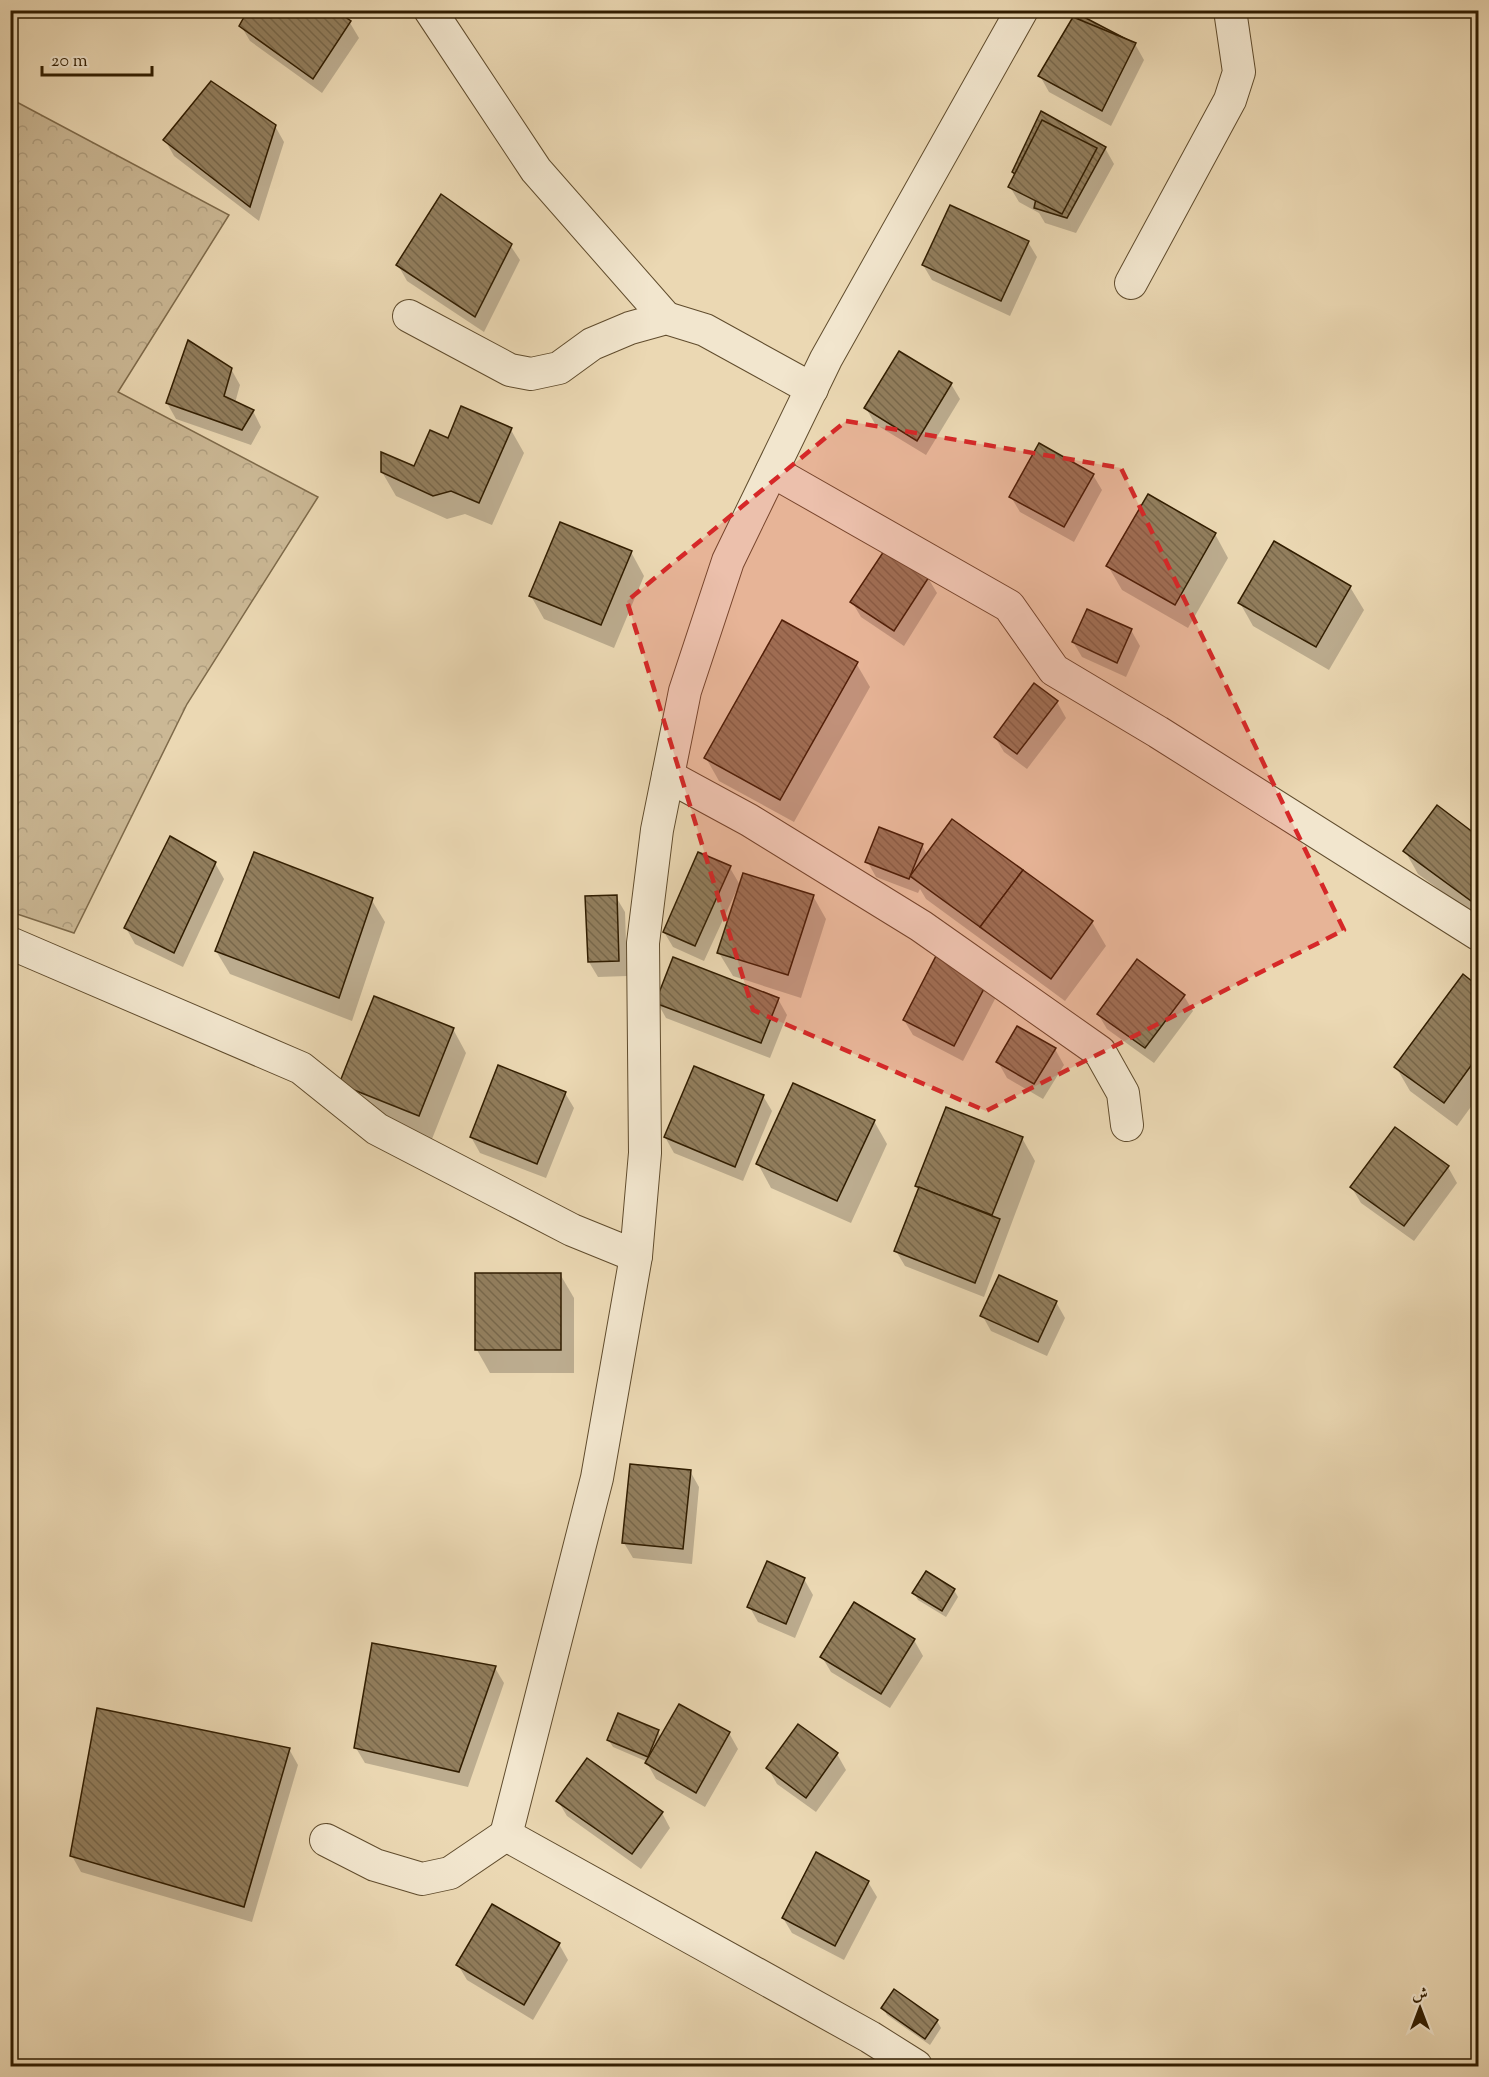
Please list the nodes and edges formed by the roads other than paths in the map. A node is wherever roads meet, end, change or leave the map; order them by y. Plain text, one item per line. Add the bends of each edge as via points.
1 (430, 10) edge
2 (1022, 10) edge
3 (1230, 10) edge
4 (1131, 283) dead end
5 (409, 316) dead end
6 (666, 318) junction
7 (812, 389) junction
8 (772, 471) junction
9 (668, 776) junction
10 (1479, 934) edge
11 (10, 943) edge
12 (1126, 1125) dead end
13 (636, 1256) junction
14 (506, 1835) junction
15 (326, 1840) dead end
16 (916, 2067) edge

1 - 6 street via 536,170
2 - 7 street
3 - 4 street via 1239,72 1230,100
5 - 6 street via 510,370 531,374 559,368 592,344
6 - 7 street via 705,330
7 - 8 street
8 - 9 street via 728,561 685,691
8 - 10 street via 1009,606 1054,670
9 - 12 street via 749,819 921,926 1100,1052 1123,1094
9 - 13 street via 643,943 645,1153
11 - 13 street via 301,1068 377,1129 572,1230
13 - 14 street via 597,1478
14 - 15 street via 450,1873 422,1879 375,1865
14 - 16 street via 870,2037

